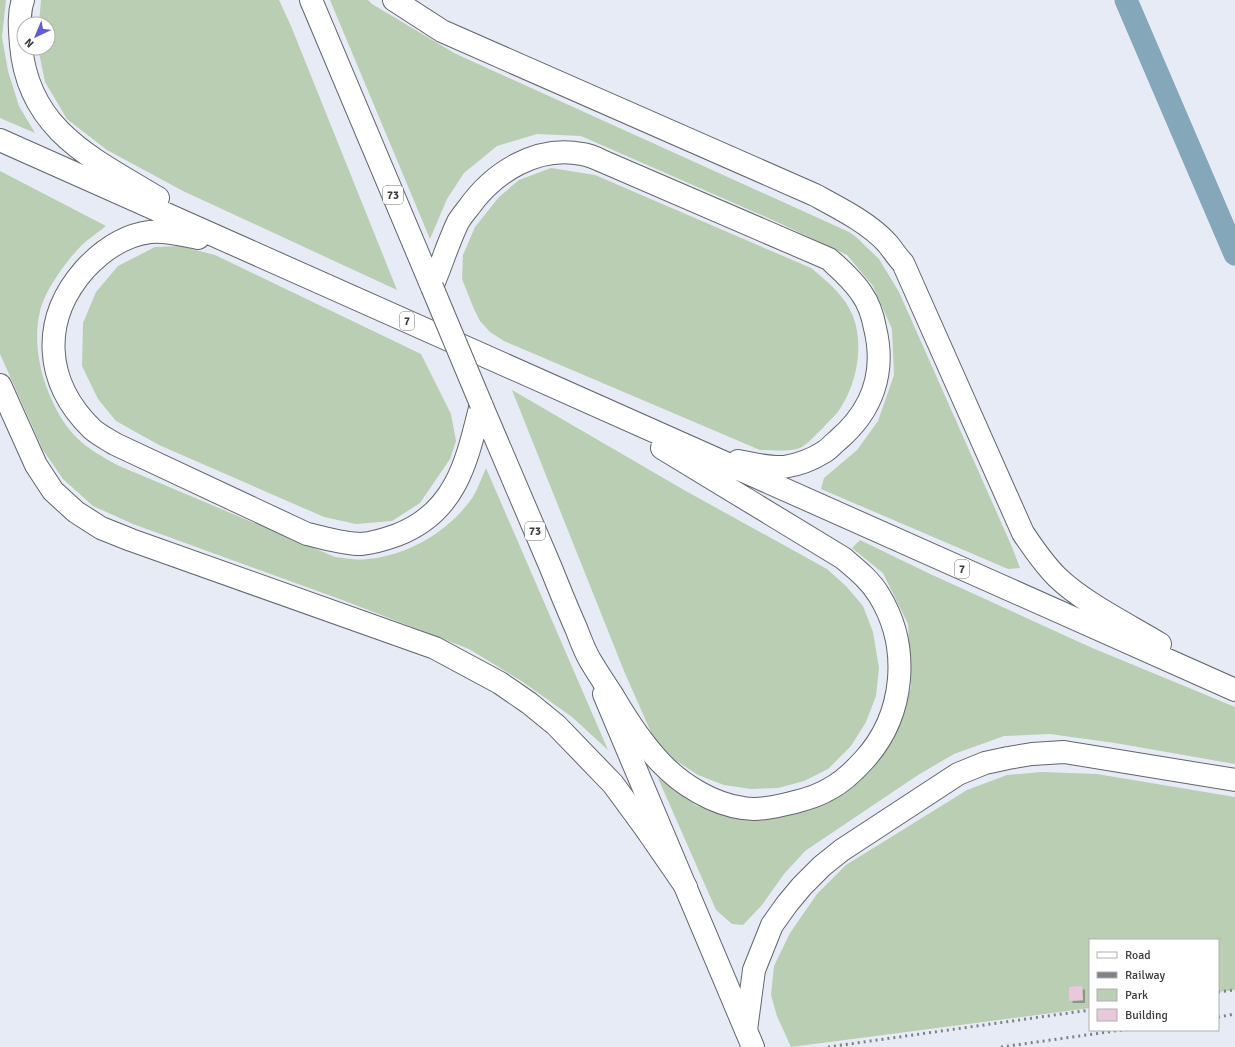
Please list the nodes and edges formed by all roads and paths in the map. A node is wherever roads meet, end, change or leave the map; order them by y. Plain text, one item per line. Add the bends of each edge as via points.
1 (23, 0) edge
2 (301, 0) edge
3 (311, 0) edge
4 (394, 0) edge
5 (354, 103) junction
6 (0, 140) edge
7 (233, 244) junction
8 (432, 287) junction
9 (0, 385) edge
10 (580, 399) junction
11 (481, 404) junction
12 (688, 447) junction
13 (589, 658) junction
14 (1235, 690) edge
15 (1235, 780) edge
16 (686, 888) junction
17 (750, 1039) edge

1 - 7 main road via 20,30 27,80 39,106 54,126 75,146
2 - 5 main road
3 - 5 main road, 73
4 - 14 main road via 442,31 815,195 865,224 887,242 902,263 1023,533 1038,555 1057,577 1078,595
5 - 8 main road, 73
6 - 7 main road, 7
7 - 10 main road, 7
7 - 11 main road via 170,232 150,232 133,236 112,246 93,261 76,279 63,300 56,319 53,342 54,364 62,388 93,429 115,444 308,534 334,541 361,544 385,540 413,529 433,514 449,496 469,452
8 - 11 main road, 73, bridge
8 - 12 main road via 459,221 485,187 502,172 518,164 556,152 582,154 602,161 829,259 847,275 863,295 873,318 878,341 879,365 874,387 856,423 824,452 784,467 735,461
9 - 16 main road via 36,465 53,490 76,512 101,528 131,540 434,648 500,683 556,725 613,784
10 - 12 main road, 7
10 - 13 main road via 843,558 862,573 879,594 890,616 898,643 900,670 898,694 881,738 853,772 832,788 810,798 765,808 744,808 722,803 702,794 682,782 662,765 642,743
11 - 13 main road, 73
12 - 14 main road, 7
13 - 16 main road
15 - 17 main road via 1064,752 1008,758 985,763 958,774 842,850 822,866 787,904 772,925 754,970
16 - 17 main road

